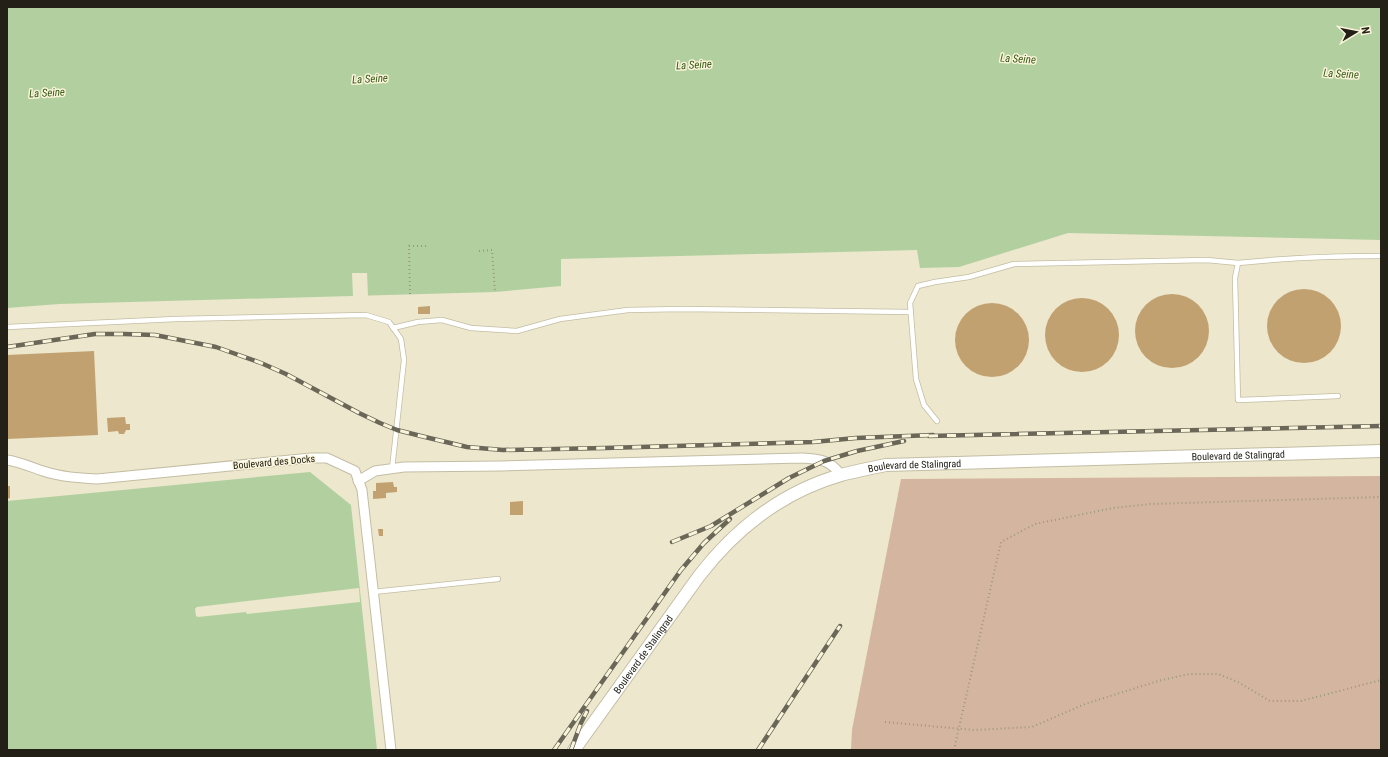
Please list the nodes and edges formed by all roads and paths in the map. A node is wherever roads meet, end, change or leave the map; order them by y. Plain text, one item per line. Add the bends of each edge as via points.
1 (426, 246) dead end
2 (479, 251) dead end
3 (1381, 256) edge
4 (1238, 263) junction
5 (495, 292) dead end
6 (410, 294) dead end
7 (911, 312) junction
8 (7, 327) edge
9 (393, 328) junction
10 (1338, 396) dead end
11 (937, 421) dead end
12 (1381, 451) edge
13 (7, 460) edge
14 (392, 469) junction
15 (841, 475) junction
16 (358, 481) junction
17 (1381, 497) edge
18 (498, 579) dead end
19 (373, 592) junction
20 (1381, 680) edge
21 (885, 722) dead end
22 (959, 729) junction
23 (391, 750) edge
24 (574, 750) edge
25 (954, 750) edge

1 - 6 path via 409,246
2 - 5 path via 492,250
3 - 4 lane via 1324,256
4 - 7 lane via 1208,260 1014,264 969,277 918,286 910,303
4 - 10 lane via 1235,278 1238,400
7 - 9 lane via 628,310 560,319 517,331 471,328 442,320
7 - 11 lane via 916,379 924,405
8 - 9 lane via 176,319 366,315 389,322
9 - 14 lane via 401,339 404,360
12 - 15 street, Boulevard de Stalingrad via 886,465
13 - 16 street, Boulevard des Docks via 70,477 97,479 327,458 354,471
14 - 15 street via 802,458 818,459 831,464
14 - 16 street via 375,471
15 - 24 street, Boulevard de Stalingrad via 817,483 783,500 726,543 699,576
16 - 19 street, Boulevard des Docks via 362,490
17 - 22 path via 1121,507 1035,524 1001,542
18 - 19 lane
19 - 23 street, Boulevard des Docks
20 - 22 path via 1301,701 1270,701 1238,682 1218,674 1189,674 1085,704 1032,727
21 - 22 path
22 - 25 path

